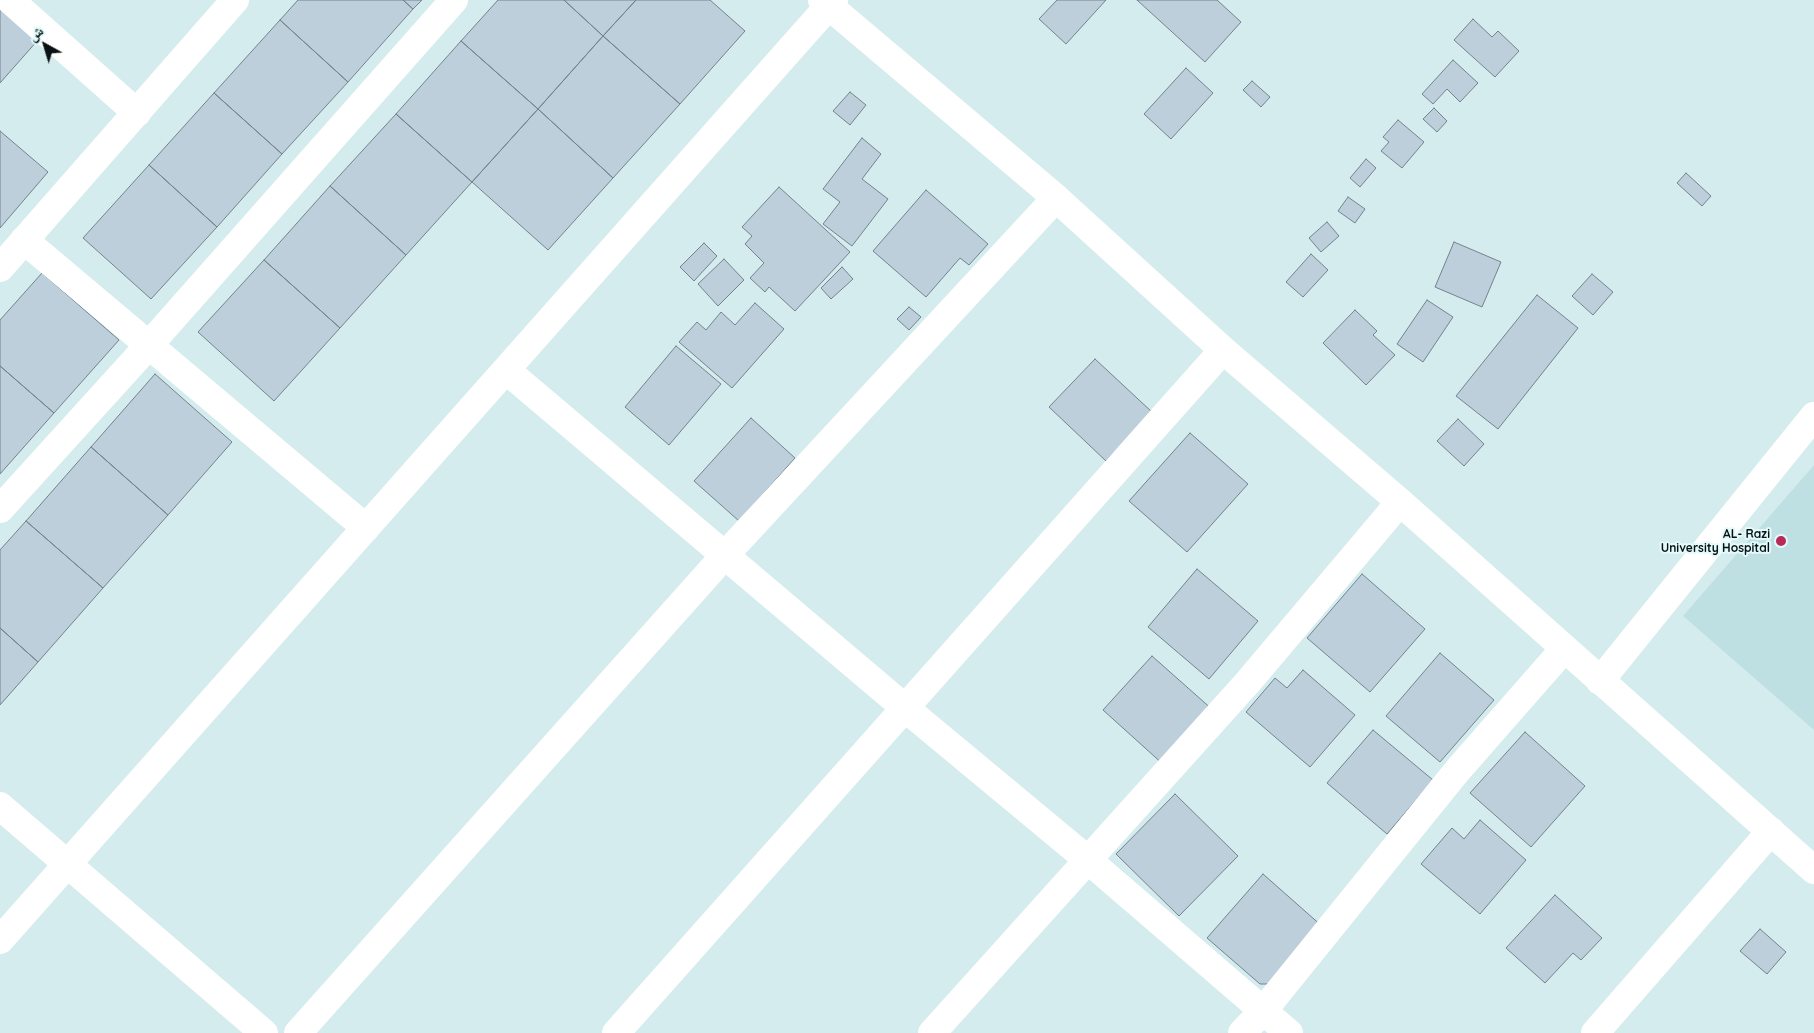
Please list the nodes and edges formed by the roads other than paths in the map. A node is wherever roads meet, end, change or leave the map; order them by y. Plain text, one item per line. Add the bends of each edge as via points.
1 (10, 0) edge
2 (235, 0) edge
3 (454, 0) edge
4 (828, 2) edge
5 (138, 113) junction
6 (1056, 198) junction
7 (24, 240) junction
8 (0, 268) edge
9 (149, 345) junction
10 (1223, 350) junction
11 (506, 370) junction
12 (1814, 416) edge
13 (1400, 502) junction
14 (0, 509) edge
15 (366, 528) junction
16 (725, 556) junction
17 (1564, 649) junction
18 (1600, 680) junction
19 (905, 708) junction
20 (0, 806) edge
21 (1771, 831) junction
22 (1088, 860) junction
23 (68, 864) junction
24 (1814, 870) edge
25 (0, 940) edge
26 (1263, 1011) junction
27 (264, 1033) edge
28 (298, 1033) edge
29 (616, 1033) edge
30 (932, 1033) edge
31 (1242, 1033) edge
32 (1289, 1033) edge
33 (1596, 1033) edge

1 - 5 street
2 - 5 street
3 - 9 street
4 - 6 street
4 - 11 street
5 - 7 street
6 - 10 street
6 - 16 street
7 - 8 street
7 - 9 street
9 - 14 street
9 - 15 street
10 - 13 street
10 - 19 street
11 - 15 street
11 - 16 street
12 - 18 street
13 - 17 street
13 - 22 street via 1248,682
15 - 23 street
16 - 19 street
16 - 28 street
17 - 18 street
17 - 26 street via 1457,771
18 - 21 street
19 - 22 street
19 - 29 street
20 - 23 street
21 - 24 street
21 - 33 street
22 - 26 street
22 - 30 street
23 - 25 street
23 - 27 street
26 - 31 street
26 - 32 street

